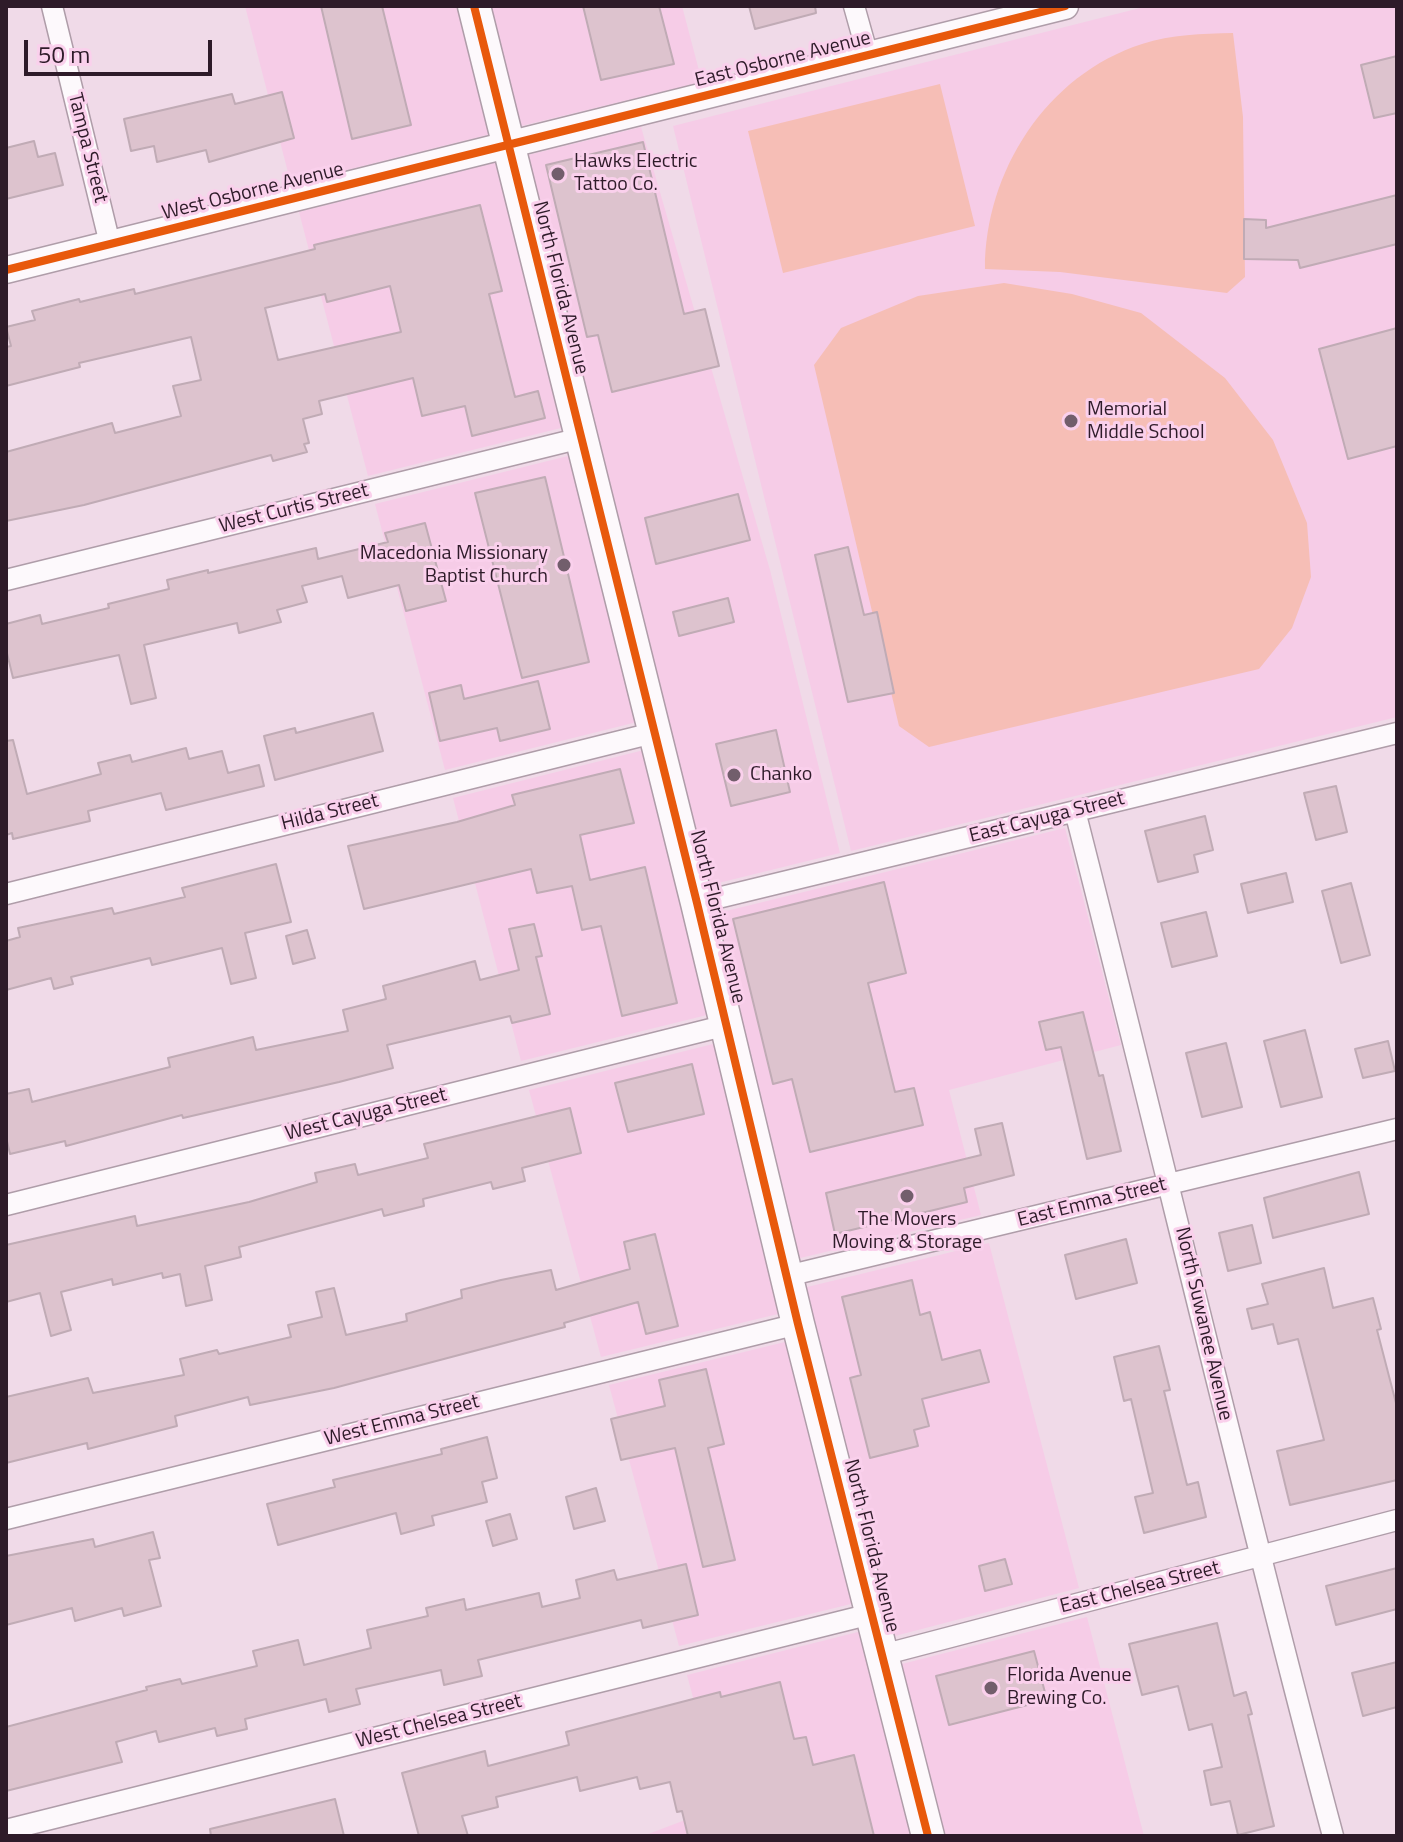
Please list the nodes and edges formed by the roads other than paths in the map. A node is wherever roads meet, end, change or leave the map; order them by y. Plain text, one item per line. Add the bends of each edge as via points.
1 (52, 6) edge
2 (474, 6) edge
3 (854, 6) edge
4 (1065, 6) edge
5 (868, 56) junction
6 (508, 145) junction
7 (110, 244) junction
8 (6, 270) edge
9 (581, 438) junction
10 (6, 580) edge
11 (653, 733) junction
12 (1397, 733) edge
13 (1075, 811) junction
14 (6, 894) edge
15 (697, 903) junction
16 (727, 1025) junction
17 (1397, 1129) edge
18 (1170, 1184) junction
19 (6, 1205) edge
20 (787, 1276) junction
21 (798, 1324) junction
22 (6, 1519) edge
23 (1397, 1520) edge
24 (1258, 1558) junction
25 (871, 1614) junction
26 (882, 1655) junction
27 (6, 1830) edge
28 (928, 1836) edge
29 (1333, 1836) edge

1 - 7 street, Tampa Street
2 - 6 main road, North Florida Avenue
3 - 5 street
4 - 5 street, East Osborne Avenue
5 - 6 street, East Osborne Avenue
6 - 7 street, West Osborne Avenue
6 - 9 main road, North Florida Avenue
7 - 8 street, West Osborne Avenue
9 - 10 street, West Curtis Street
9 - 11 main road, North Florida Avenue
11 - 14 street, Hilda Street
11 - 15 main road, North Florida Avenue
12 - 13 street, East Cayuga Street
13 - 15 street, East Cayuga Street
13 - 18 street, North Suwanee Avenue
15 - 16 main road, North Florida Avenue
16 - 19 street, West Cayuga Street
16 - 20 main road, North Florida Avenue
17 - 18 street, East Emma Street
18 - 20 street, East Emma Street
18 - 24 street, North Suwanee Avenue
20 - 21 main road, North Florida Avenue
21 - 22 street, West Emma Street
21 - 25 main road, North Florida Avenue
23 - 24 street, East Chelsea Street
24 - 26 street, East Chelsea Street
24 - 29 street, North Suwanee Avenue
25 - 26 main road, North Florida Avenue
25 - 27 street, West Chelsea Street
26 - 28 main road, North Florida Avenue

